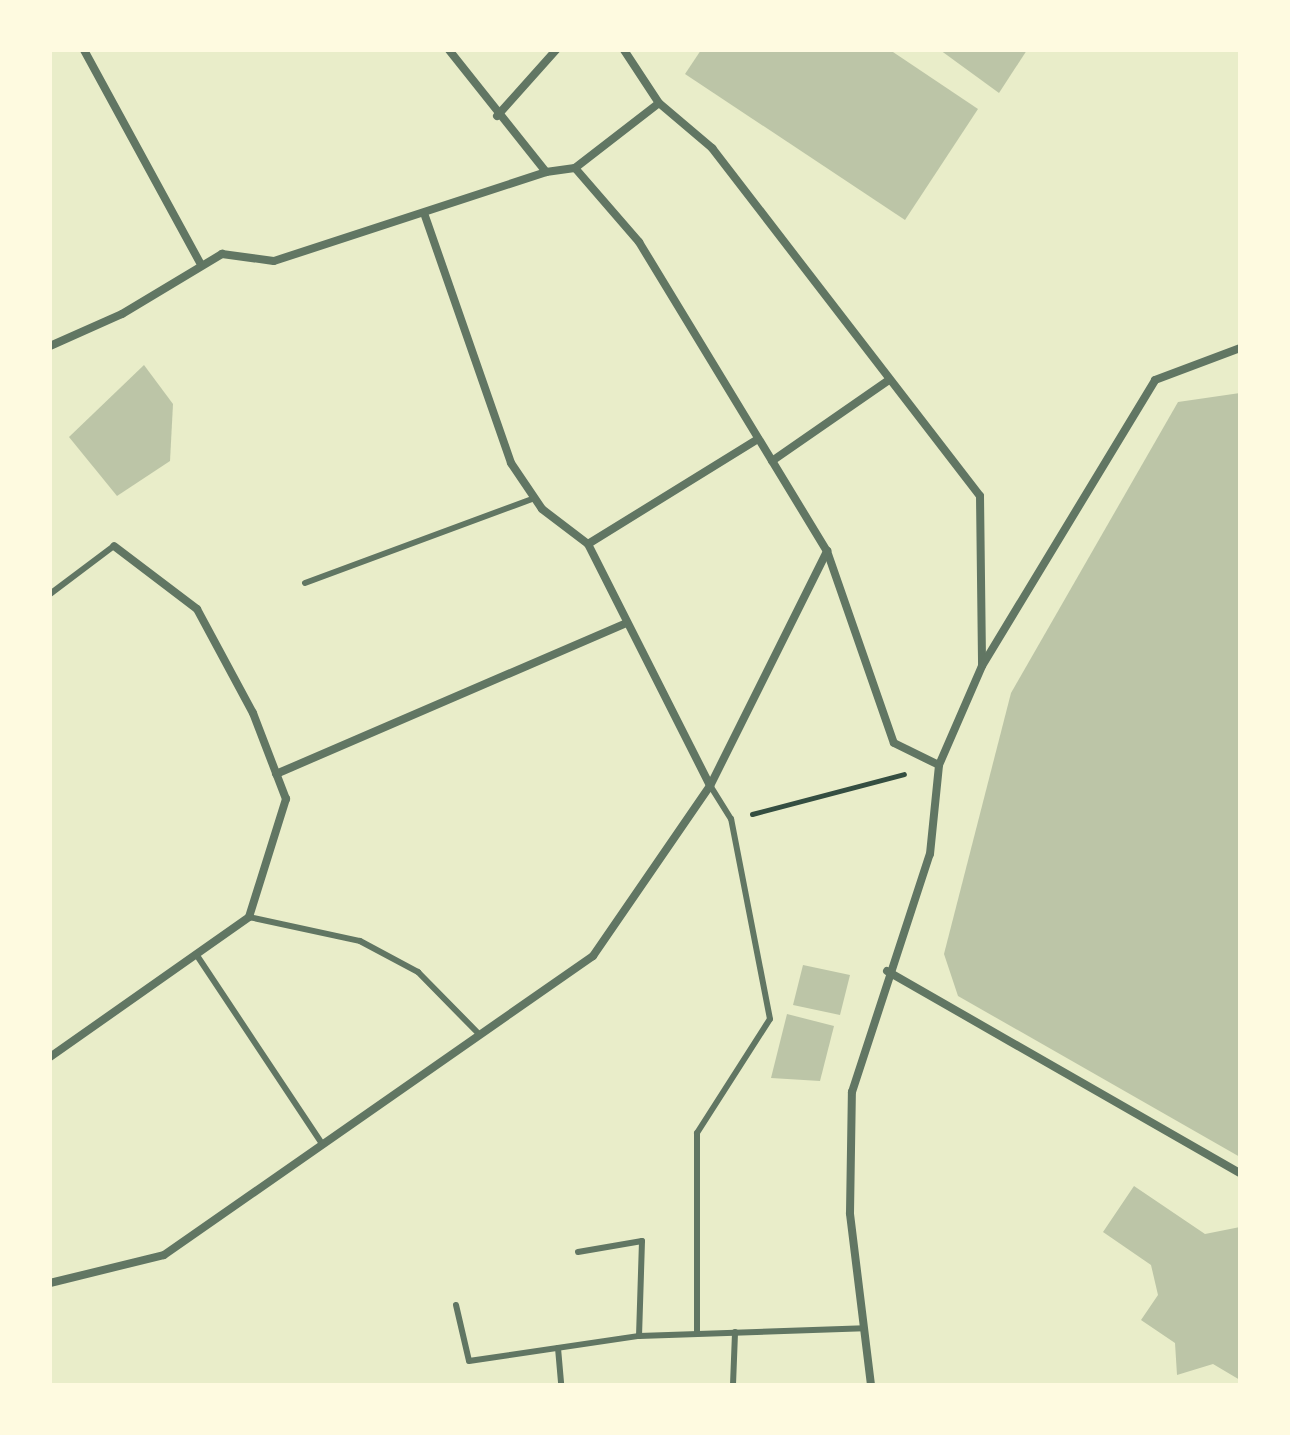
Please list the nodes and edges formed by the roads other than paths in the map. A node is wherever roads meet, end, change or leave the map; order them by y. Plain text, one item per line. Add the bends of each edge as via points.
1 (84, 50) edge
2 (449, 50) edge
3 (556, 50) edge
4 (624, 50) edge
5 (659, 103) junction
6 (497, 116) junction
7 (575, 168) junction
8 (546, 172) junction
9 (424, 213) junction
10 (201, 265) junction
11 (50, 346) edge
12 (1240, 348) edge
13 (889, 380) junction
14 (758, 439) junction
15 (772, 461) junction
16 (535, 498) junction
17 (588, 544) junction
18 (114, 546) joint
19 (827, 551) junction
20 (305, 583) dead end
21 (50, 594) edge
22 (627, 623) junction
23 (982, 666) junction
24 (939, 765) junction
25 (276, 774) junction
26 (710, 786) junction
27 (249, 917) junction
28 (196, 954) junction
29 (887, 971) junction
30 (480, 1035) junction
31 (50, 1057) edge
32 (323, 1145) junction
33 (1240, 1173) edge
34 (578, 1252) dead end
35 (50, 1283) edge
36 (456, 1305) dead end
37 (864, 1328) junction
38 (735, 1332) junction
39 (697, 1333) junction
40 (639, 1336) junction
41 (558, 1348) junction
42 (561, 1385) edge
43 (733, 1385) edge
44 (871, 1385) edge

1 - 10 street
2 - 6 street
3 - 6 street
4 - 5 street
5 - 7 street
5 - 13 street via 712,148
6 - 8 street
7 - 8 street
7 - 14 street via 639,242
8 - 9 street
9 - 10 street via 274,261 222,254
9 - 16 street via 511,463
10 - 11 street via 122,314
12 - 23 street via 1155,380
13 - 15 street
13 - 23 street via 980,496
14 - 15 street
14 - 17 street
15 - 19 street
16 - 17 street
16 - 20 lane
17 - 22 street
18 - 21 lane
18 - 25 street via 197,609
19 - 24 street via 894,743
19 - 26 street
22 - 25 street
22 - 26 street
23 - 24 street
24 - 29 street via 930,854
25 - 27 street via 286,799
26 - 30 street via 593,956
26 - 39 lane via 731,819 770,1019 697,1133
27 - 28 street
27 - 30 lane via 360,941 418,972
28 - 31 street
28 - 32 lane
29 - 33 street
29 - 37 street via 852,1092 850,1213
30 - 32 street
32 - 35 street via 164,1255
34 - 40 lane via 642,1241
36 - 41 lane via 469,1361
37 - 38 lane
37 - 44 street
38 - 39 lane
38 - 43 lane
39 - 40 lane
40 - 41 lane
41 - 42 lane

